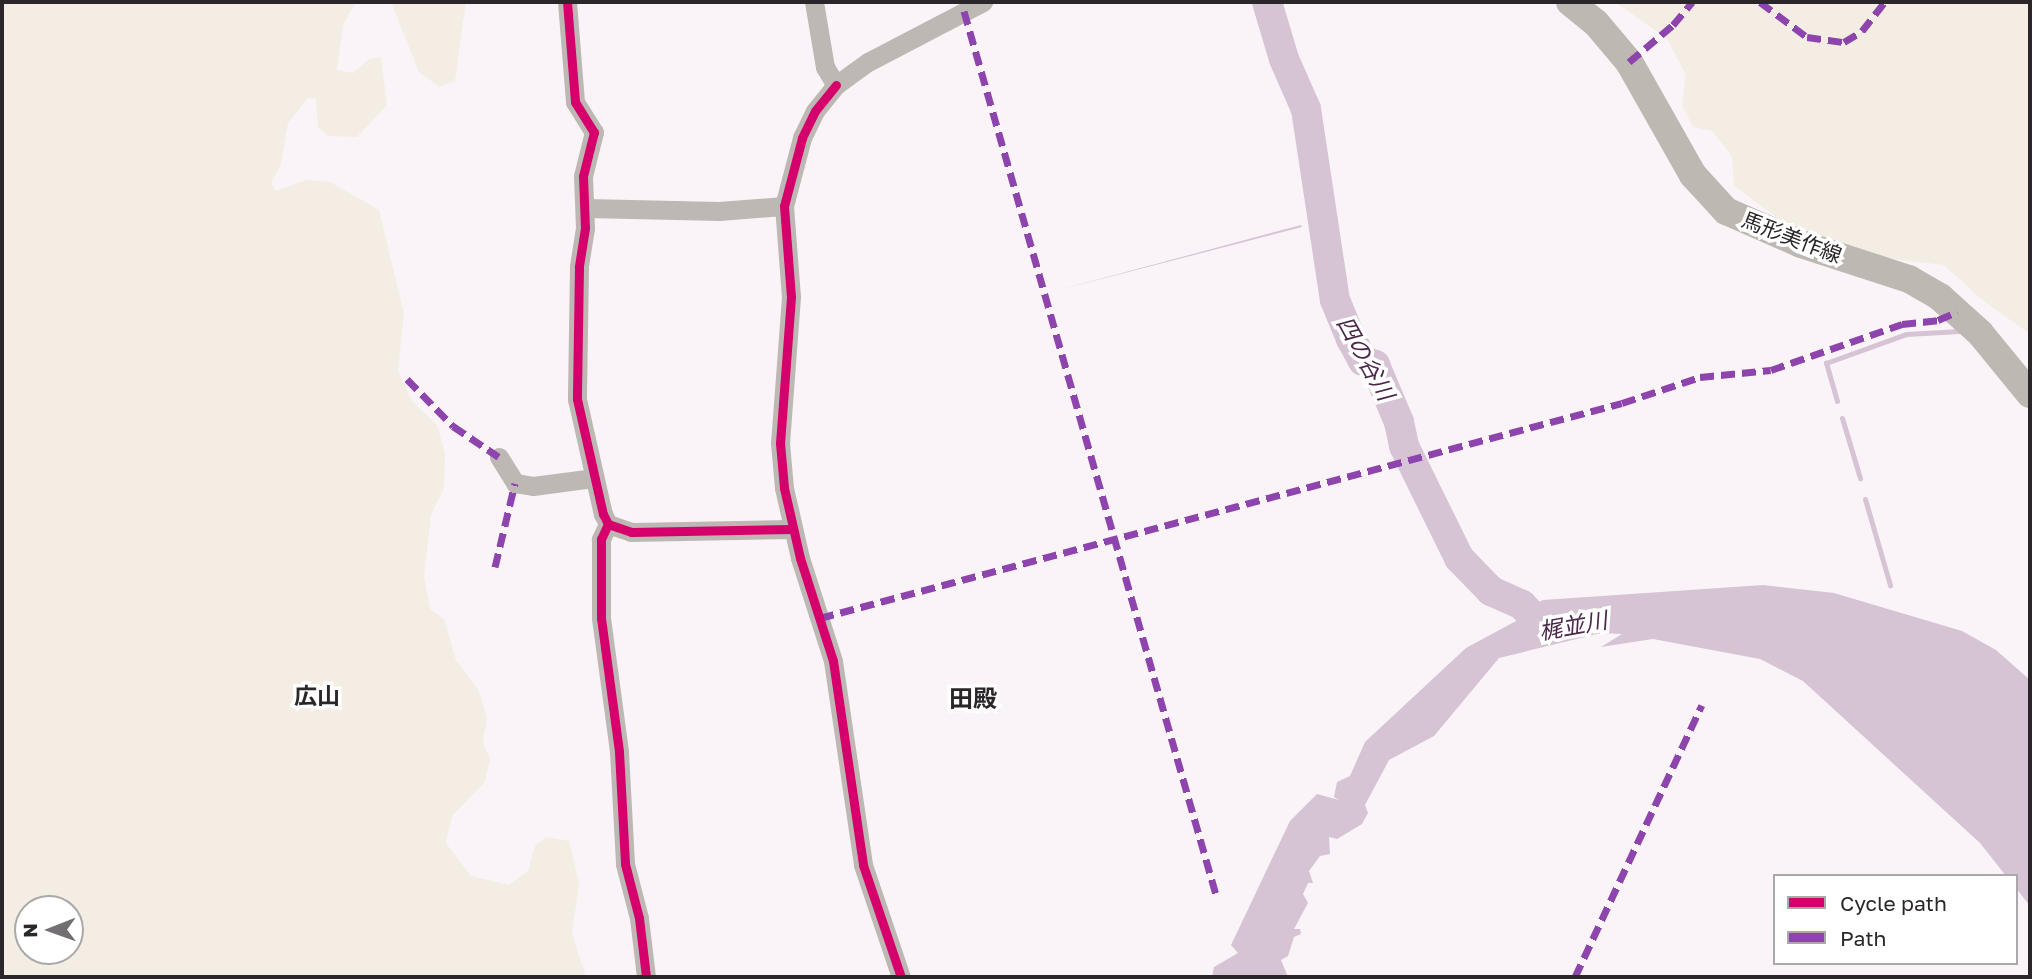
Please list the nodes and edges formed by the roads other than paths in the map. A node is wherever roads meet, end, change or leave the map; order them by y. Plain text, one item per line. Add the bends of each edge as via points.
1 (567, 2) edge
2 (814, 2) edge
3 (983, 2) edge
4 (1570, 2) edge
5 (836, 85) junction
6 (784, 206) junction
7 (586, 208) junction
8 (2030, 394) edge
9 (499, 457) dead end
10 (594, 478) junction
11 (608, 524) junction
12 (792, 529) junction
13 (646, 977) edge
14 (901, 977) edge

1 - 7 street via 573,92 594,132 583,176
2 - 5 street via 825,67
3 - 5 street via 868,62
4 - 8 main road, 馬形美作線 via 1596,23 1629,62 1693,175 1726,211 1801,244 1909,279 1929,291 1980,333
5 - 6 street via 815,111 803,138
6 - 7 street via 719,211
6 - 12 street via 790,318 780,443
7 - 10 street via 575,372
9 - 10 street via 515,482 533,486
10 - 11 street
11 - 12 street via 631,532
11 - 13 street via 601,539 600,606 619,752 625,864 639,918
12 - 14 street via 833,661 863,865

